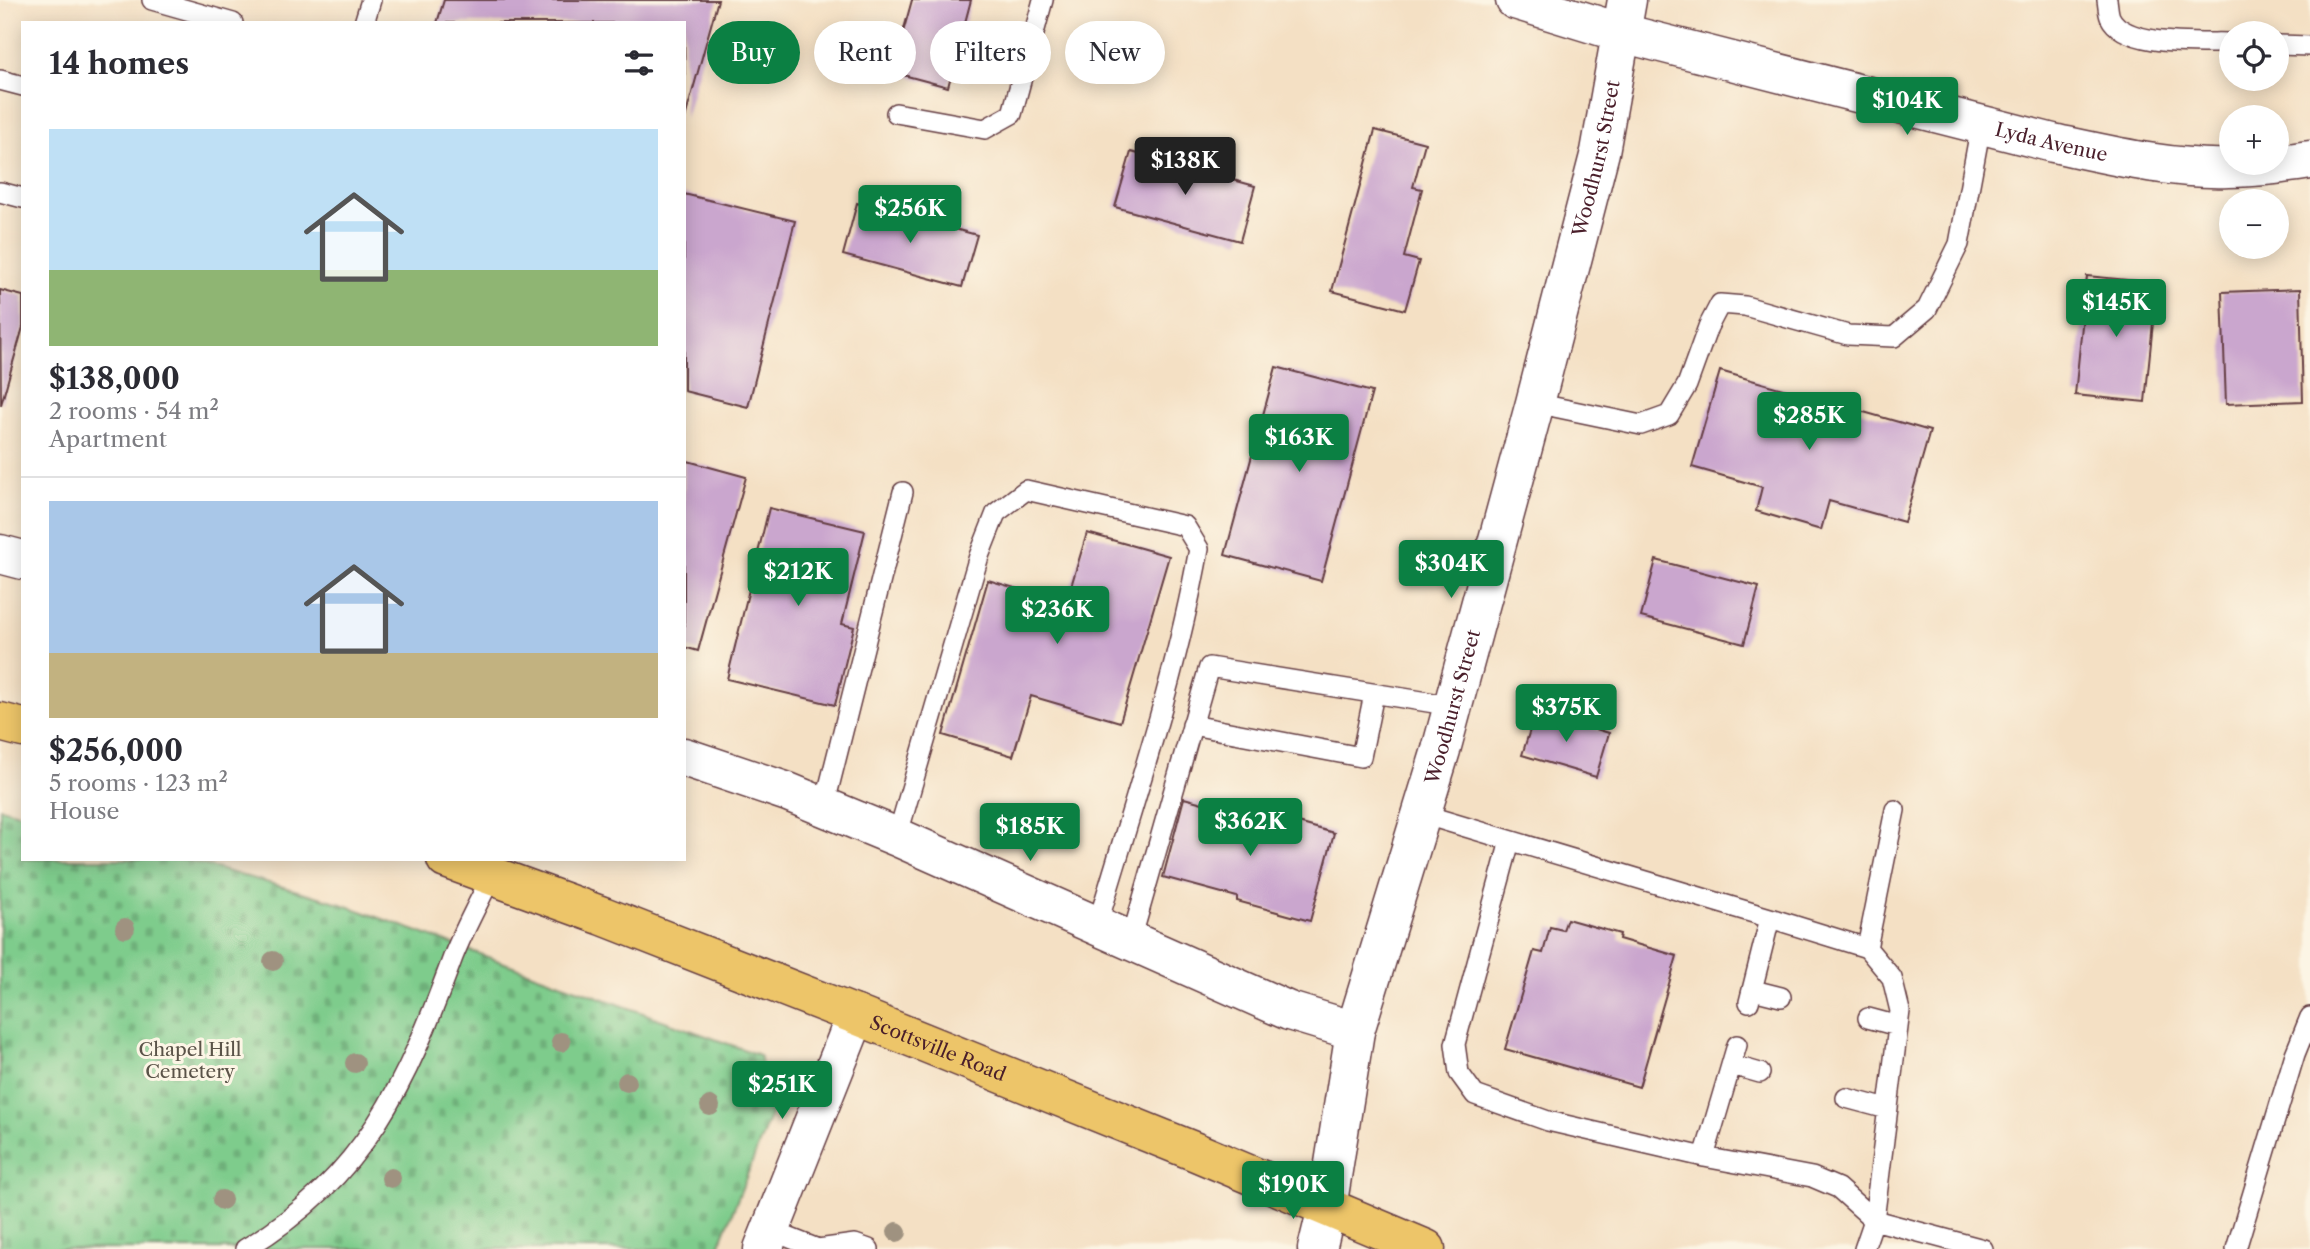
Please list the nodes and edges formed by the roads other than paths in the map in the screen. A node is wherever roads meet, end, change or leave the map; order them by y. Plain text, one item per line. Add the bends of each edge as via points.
1 (152, 0) edge
2 (371, 0) edge
3 (1043, 0) edge
4 (1514, 0) edge
5 (2107, 0) edge
6 (1625, 17) edge
7 (226, 21) edge
8 (365, 21) edge
9 (2219, 43) edge
10 (2289, 45) edge
11 (2310, 46) edge
12 (0, 80) edge
13 (21, 85) edge
14 (896, 113) dead end
15 (1981, 125) junction
16 (2310, 160) edge
17 (0, 192) edge
18 (21, 197) edge
19 (1535, 402) junction
20 (903, 492) dead end
21 (0, 554) edge
22 (21, 559) edge
23 (1374, 694) junction
24 (1453, 706) junction
25 (0, 722) edge
26 (1192, 725) junction
27 (21, 727) edge
28 (686, 758) edge
29 (824, 807) junction
30 (1895, 810) dead end
31 (1422, 814) junction
32 (897, 837) junction
33 (1510, 841) junction
34 (452, 861) edge
35 (492, 875) junction
36 (1770, 918) junction
37 (1114, 933) junction
38 (1867, 948) junction
39 (1781, 997) dead end
40 (856, 1016) junction
41 (2310, 1017) edge
42 (1868, 1018) dead end
43 (1898, 1026) junction
44 (1355, 1031) junction
45 (1737, 1045) dead end
46 (1732, 1065) junction
47 (1760, 1073) dead end
48 (1846, 1098) dead end
49 (1887, 1109) junction
50 (1704, 1157) junction
51 (1327, 1208) junction
52 (1874, 1220) junction
53 (767, 1240) edge
54 (245, 1249) edge
55 (869, 1249) edge
56 (1317, 1249) edge
57 (1426, 1249) edge
58 (1864, 1249) edge
59 (1983, 1249) edge
60 (2236, 1249) edge

1 - 7 lane
2 - 8 lane
3 - 14 lane via 1012,114 985,129
4 - 6 street, Lyda Avenue
5 - 9 lane via 2110,17 2124,32 2158,40
6 - 15 street, Lyda Avenue
6 - 19 street, Woodhurst Street via 1600,152
10 - 11 lane
12 - 13 lane
15 - 16 street, Lyda Avenue via 2168,164 2227,168
15 - 19 lane via 1959,244 1927,309 1894,337 1848,335 1745,306 1720,304 1669,415 1641,425
17 - 18 lane
19 - 24 street, Woodhurst Street
20 - 29 lane
21 - 22 street
23 - 24 lane
23 - 26 lane via 1209,667
23 - 26 lane via 1361,757
24 - 31 street, Woodhurst Street
25 - 27 main road
26 - 37 lane
28 - 29 street
29 - 32 street
30 - 38 lane
31 - 33 lane
31 - 44 street, Woodhurst Street
32 - 37 street
32 - 37 lane via 979,556 996,513 1026,490 1185,526 1199,549 1194,578
33 - 36 lane
33 - 50 lane via 1455,1044 1459,1073 1475,1095 1548,1121
34 - 35 main road, Scottsville Road
35 - 40 main road, Scottsville Road
35 - 54 lane via 412,1061 367,1141 322,1192
36 - 38 lane
36 - 39 lane via 1751,996
37 - 44 street via 1289,1011
38 - 43 lane via 1892,978 1900,1011
40 - 51 main road, Scottsville Road
40 - 53 street
41 - 60 lane
42 - 43 lane
43 - 49 lane
44 - 51 street, Woodhurst Street
45 - 46 lane
46 - 47 lane
46 - 50 lane
48 - 49 lane
49 - 52 lane
50 - 52 lane via 1812,1177 1838,1188
51 - 56 street, Woodhurst Street
51 - 57 main road, Scottsville Road
52 - 58 lane
52 - 59 lane
53 - 55 lane via 818,1249 855,1244

